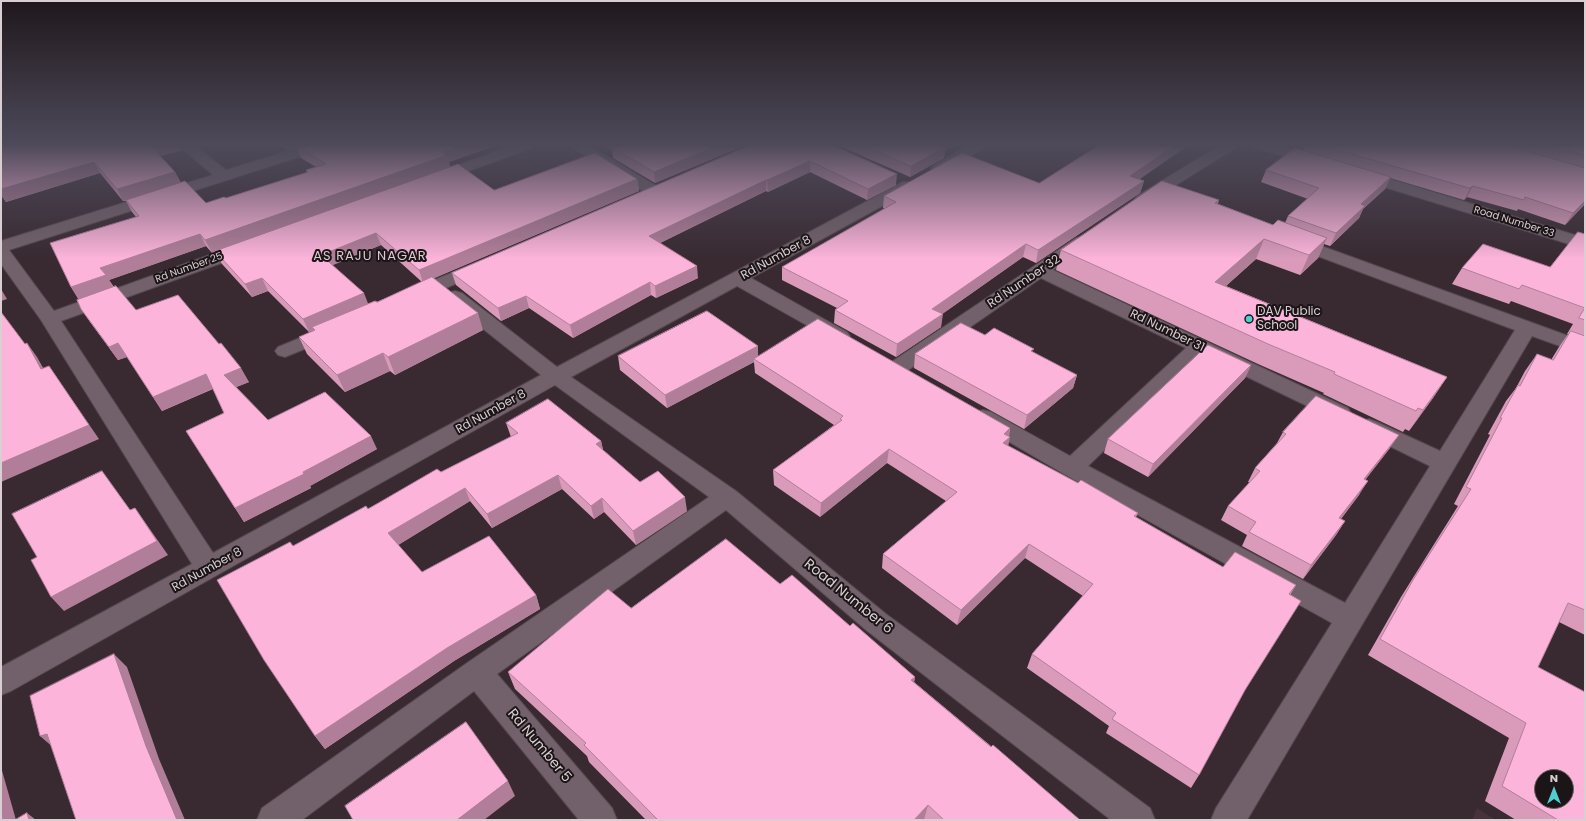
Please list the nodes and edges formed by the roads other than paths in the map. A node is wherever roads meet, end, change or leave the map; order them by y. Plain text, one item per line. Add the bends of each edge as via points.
1 (204, 182) edge
2 (425, 182) edge
3 (638, 182) edge
4 (902, 182) edge
5 (1170, 182) edge
6 (1385, 182) edge
7 (418, 185) edge
8 (652, 191) edge
9 (1154, 192) junction
10 (1175, 199) edge
11 (1129, 210) edge
12 (1097, 231) edge
13 (1276, 234) edge
14 (260, 242) edge
15 (1585, 244) edge
16 (1, 247) edge
17 (1, 251) edge
18 (496, 259) edge
19 (1041, 271) junction
20 (739, 279) junction
21 (440, 284) junction
22 (397, 302) edge
23 (50, 319) junction
24 (348, 324) edge
25 (1527, 327) junction
26 (856, 345) edge
27 (1199, 347) junction
28 (1585, 349) edge
29 (284, 351) dead end
30 (876, 356) edge
31 (897, 368) junction
32 (556, 376) junction
33 (917, 380) edge
34 (964, 407) edge
35 (1445, 463) junction
36 (1072, 468) junction
37 (727, 497) junction
38 (209, 569) junction
39 (1350, 619) junction
40 (477, 672) junction
41 (1, 682) edge
42 (274, 820) edge
43 (600, 820) edge
44 (1138, 820) edge
45 (1228, 820) edge

1 - 16 street
2 - 7 street
3 - 8 street
4 - 20 street, Rd Number 8
5 - 9 street
6 - 15 street, Road Number 33
9 - 10 street
9 - 11 street
12 - 19 street, Rd Number 32
13 - 25 street
14 - 23 street, Rd Number 25
17 - 23 street
18 - 21 street
19 - 27 street, Rd Number 31
19 - 31 street, Rd Number 32
20 - 26 street
20 - 32 street, Rd Number 8
21 - 22 street
21 - 32 street, Road Number 6
23 - 38 street
24 - 29 street
25 - 28 street
25 - 35 street
27 - 35 street, Rd Number 31
27 - 36 street
30 - 31 street
31 - 33 street
32 - 37 street, Road Number 6
32 - 38 street, Rd Number 8
34 - 36 street
35 - 39 street
36 - 39 street
37 - 40 street
37 - 44 street, Road Number 6 via 876,622
38 - 41 street, Rd Number 8
39 - 45 street
40 - 42 street
40 - 43 street, Rd Number 5

